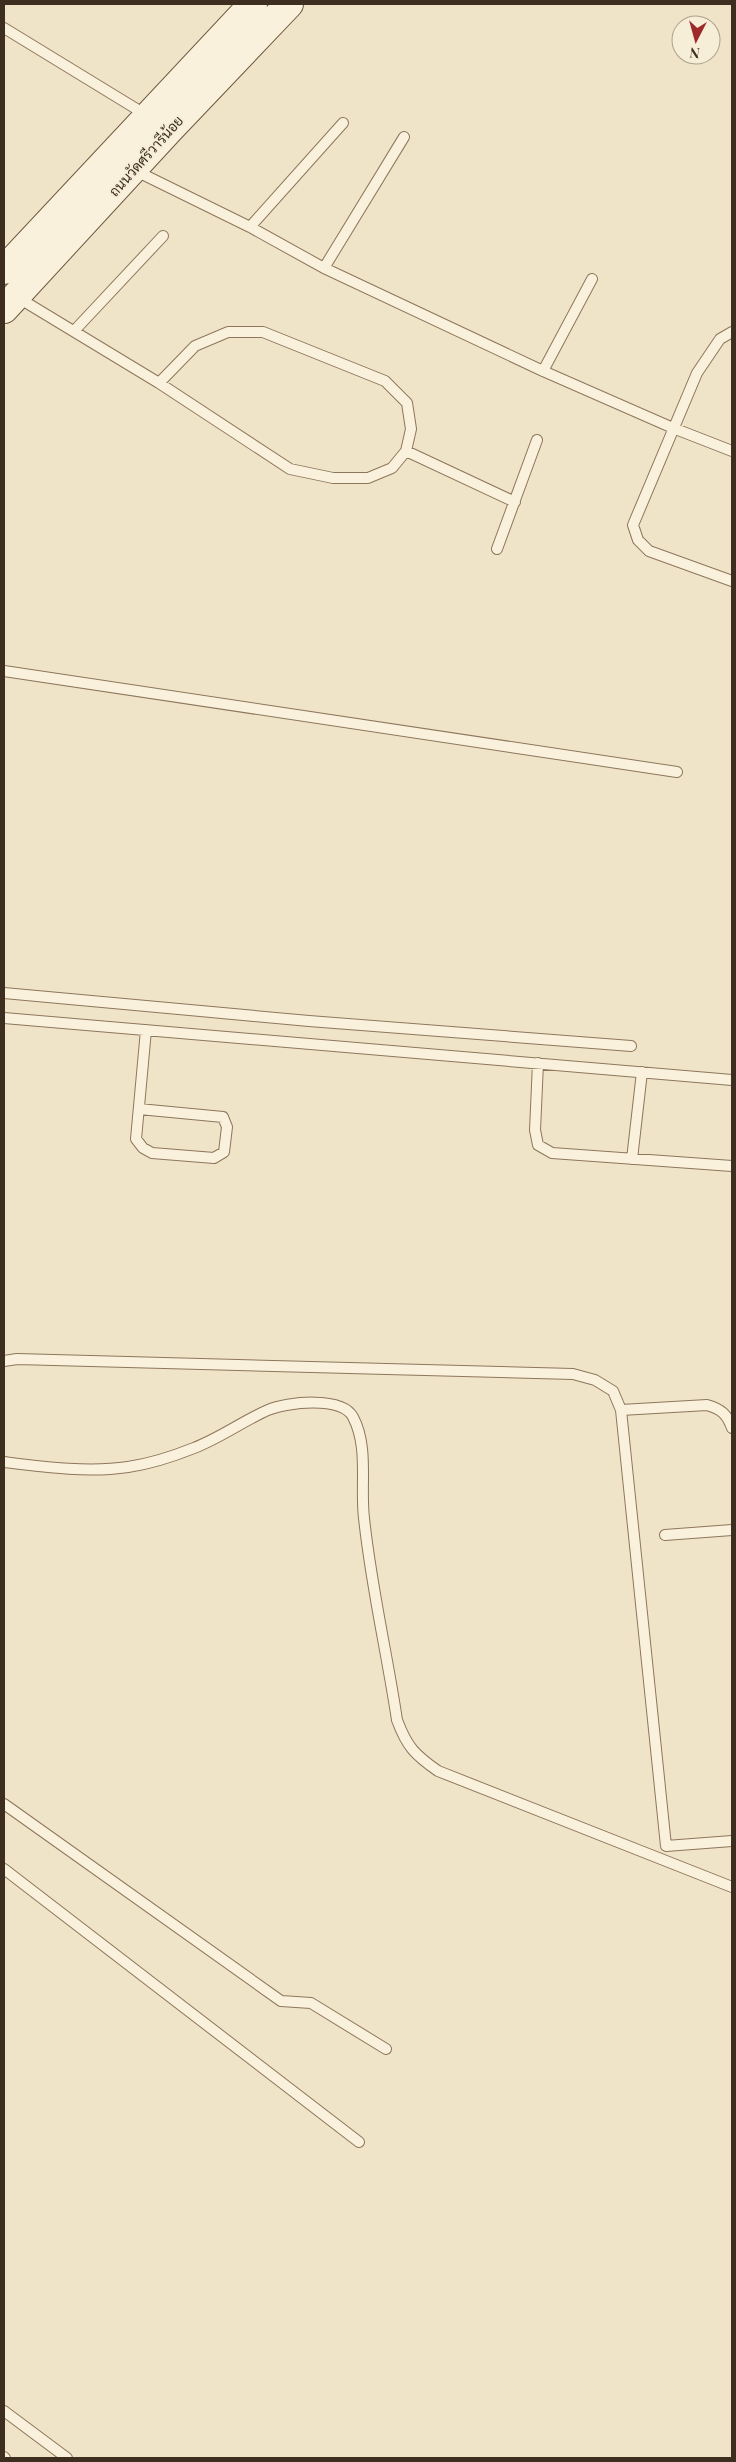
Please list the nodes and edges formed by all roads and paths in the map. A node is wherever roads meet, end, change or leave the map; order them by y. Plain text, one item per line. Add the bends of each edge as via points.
1 (253, 4) edge
2 (289, 4) edge
3 (4, 28) edge
4 (148, 116) junction
5 (343, 123) dead end
6 (404, 137) dead end
7 (134, 169) junction
8 (250, 227) junction
9 (163, 236) dead end
10 (324, 268) junction
11 (4, 270) edge
12 (592, 279) dead end
13 (10, 302) edge
14 (74, 331) junction
15 (732, 332) edge
16 (543, 371) junction
17 (159, 383) junction
18 (673, 428) junction
19 (537, 440) dead end
20 (406, 451) junction
21 (732, 451) edge
22 (515, 502) junction
23 (497, 549) dead end
24 (732, 581) edge
25 (4, 671) edge
26 (677, 772) dead end
27 (4, 993) edge
28 (4, 1018) edge
29 (146, 1030) junction
30 (631, 1046) dead end
31 (538, 1063) junction
32 (642, 1072) junction
33 (732, 1080) edge
34 (139, 1110) junction
35 (632, 1159) junction
36 (732, 1166) edge
37 (4, 1360) edge
38 (620, 1410) junction
39 (732, 1428) edge
40 (4, 1462) edge
41 (732, 1530) edge
42 (665, 1536) dead end
43 (4, 1804) edge
44 (732, 1841) edge
45 (666, 1846) junction
46 (659, 1859) junction
47 (4, 1869) edge
48 (732, 1887) edge
49 (386, 2049) dead end
50 (359, 2142) dead end
51 (4, 2411) edge
52 (67, 2458) edge

1 - 4 main road, ถนนวัดศรีวารีน้อย
2 - 7 main road, ถนนวัดศรีวารีน้อย
3 - 4 lane
4 - 11 main road, ถนนวัดศรีวารีน้อย
5 - 8 lane
6 - 10 lane
7 - 8 lane
7 - 13 main road, ถนนวัดศรีวารีน้อย
8 - 10 lane
9 - 14 lane
10 - 16 lane
12 - 16 lane
13 - 14 lane
14 - 17 lane
15 - 18 lane via 720,339 697,373
16 - 18 lane
17 - 20 lane via 290,469 311,475 368,478 392,468
17 - 20 lane via 195,346 228,332 263,332 385,381 407,403 411,429
18 - 21 lane
18 - 24 lane via 633,525 638,540 649,551
19 - 22 lane
20 - 22 lane
22 - 23 lane
25 - 26 lane
27 - 30 lane
28 - 29 lane
29 - 31 lane
29 - 34 lane
31 - 32 lane
31 - 35 lane via 535,1130 538,1145 552,1153
32 - 33 lane
32 - 35 lane
34 - 34 lane via 136,1139 152,1153 214,1158 224,1152 227,1127 223,1118
35 - 36 lane
37 - 38 lane via 573,1374 595,1380 613,1391
38 - 39 lane via 707,1405 728,1416
38 - 45 lane
40 - 46 lane via 107,1470 130,1467 194,1448 270,1409 297,1404 341,1405 352,1416 358,1432 368,1546 397,1720 405,1741 418,1757 438,1771
41 - 42 lane
43 - 49 lane via 281,2001 312,2003
44 - 45 lane
45 - 46 lane
46 - 48 lane
47 - 50 lane
51 - 52 lane

